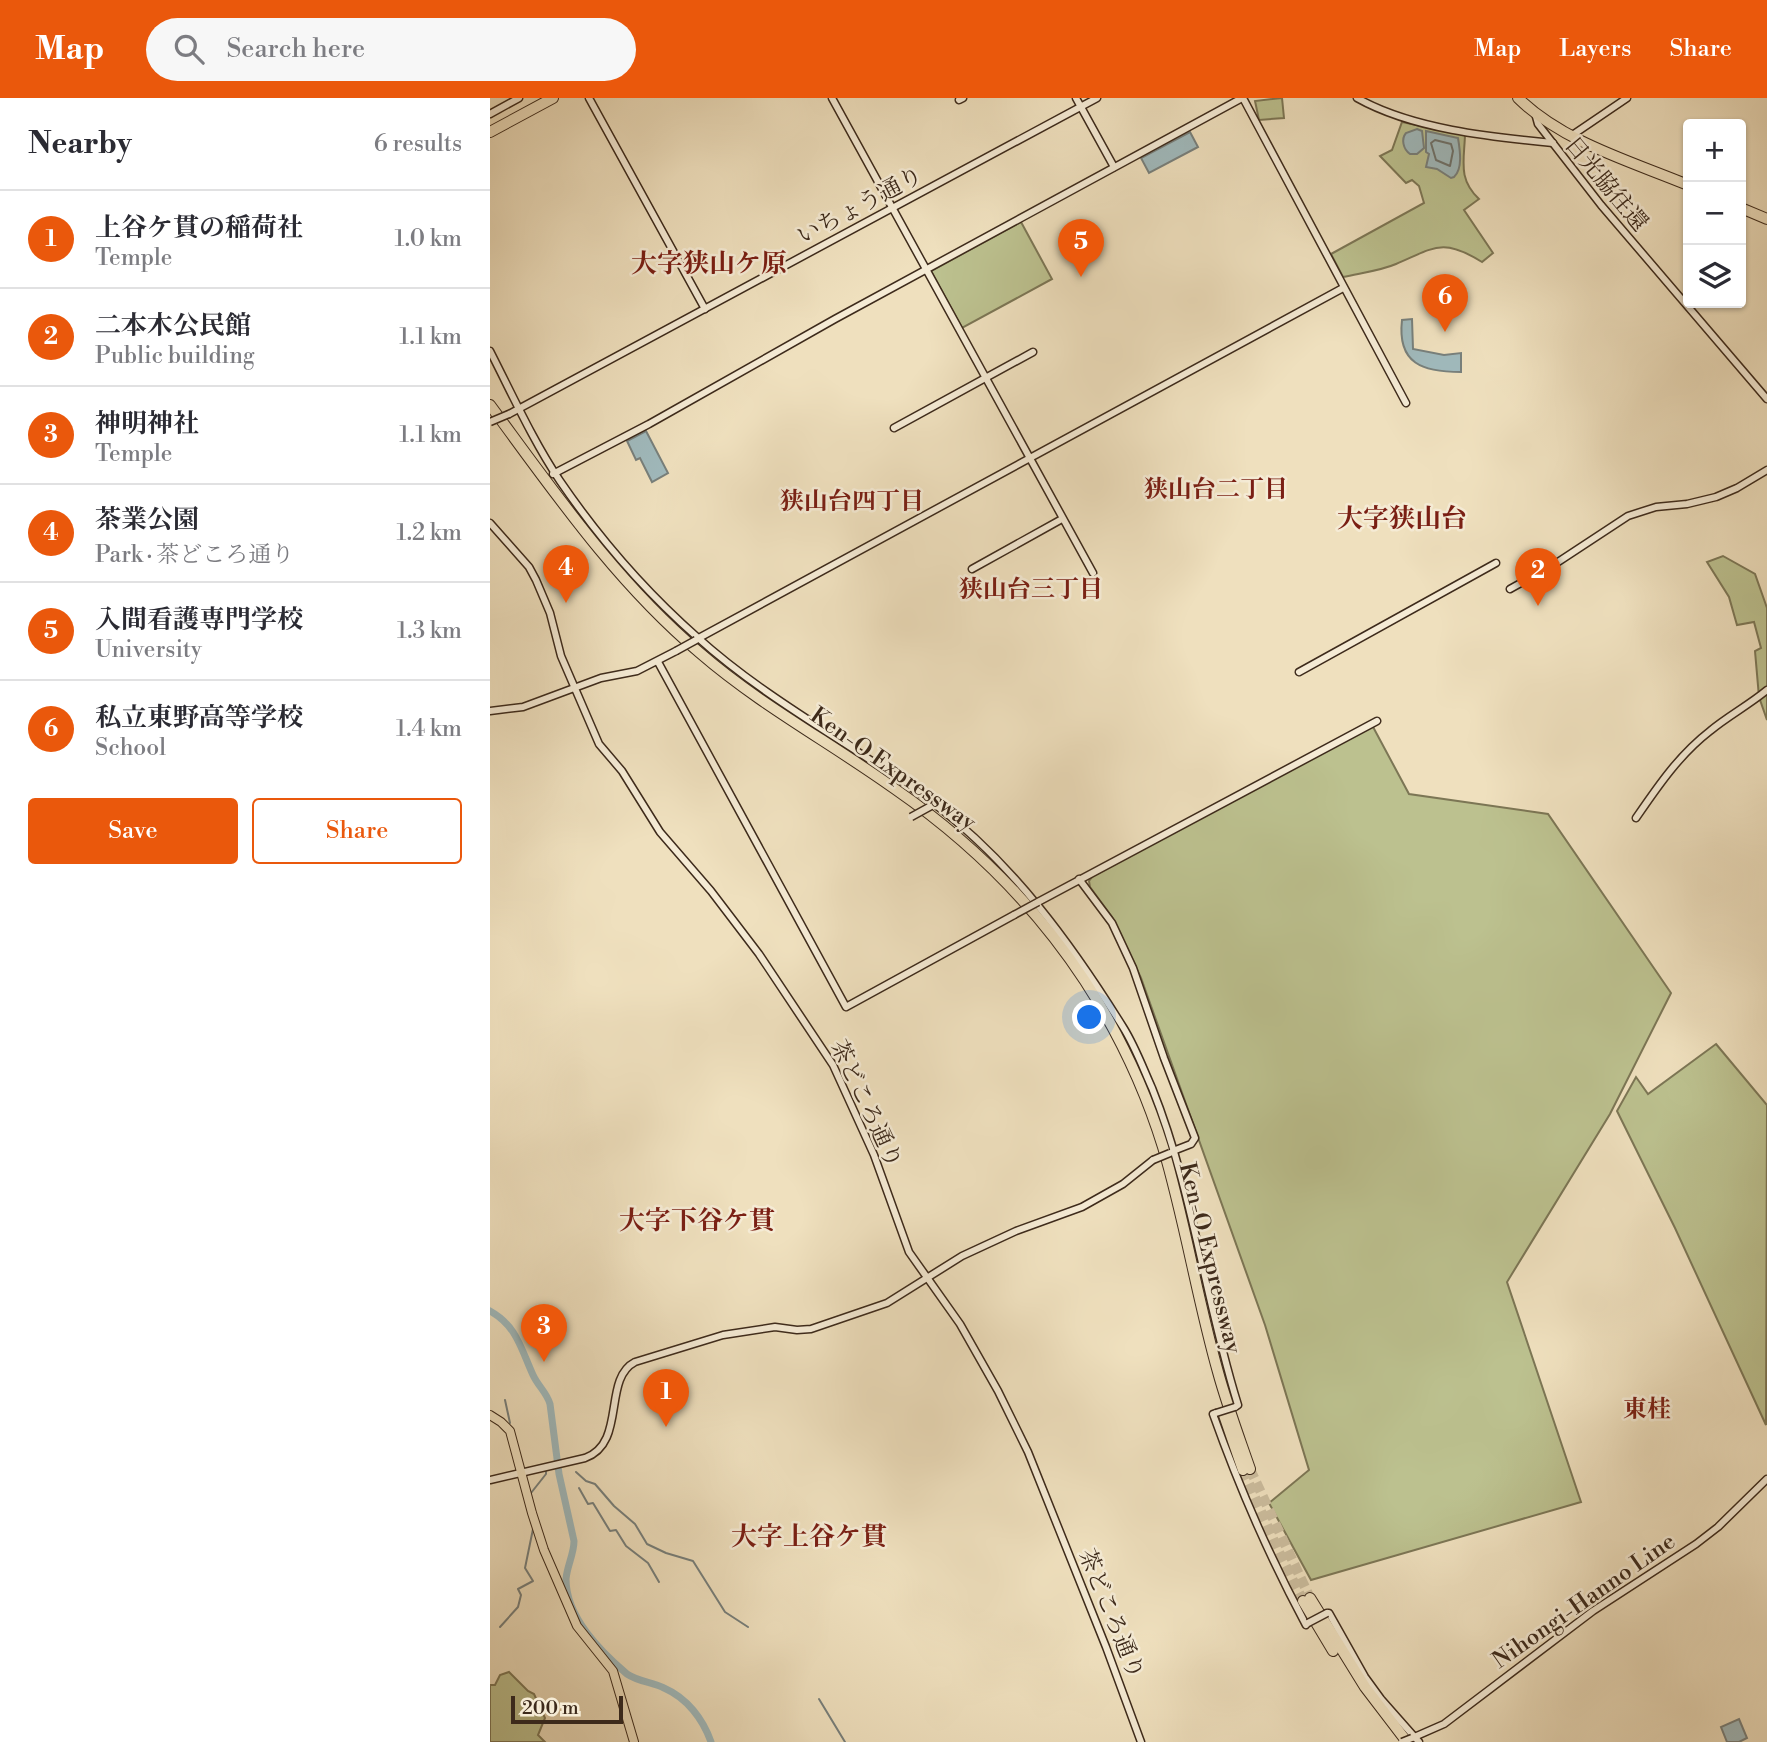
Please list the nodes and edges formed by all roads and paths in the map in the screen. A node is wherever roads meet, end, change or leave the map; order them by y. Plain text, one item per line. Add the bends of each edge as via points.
1 (519, 98) edge
2 (544, 98) edge
3 (553, 98) edge
4 (589, 98) edge
5 (832, 98) edge
6 (1076, 98) edge
7 (1097, 98) edge
8 (1242, 98) edge
9 (1356, 98) edge
10 (1518, 98) edge
11 (1525, 98) edge
12 (1627, 98) edge
13 (1081, 107) junction
14 (1536, 111) junction
15 (490, 114) edge
16 (490, 130) edge
17 (1573, 134) junction
18 (1553, 143) junction
19 (1114, 167) junction
20 (1686, 182) edge
21 (1746, 207) edge
22 (891, 208) junction
23 (1746, 208) edge
24 (1767, 213) edge
25 (1767, 219) edge
26 (926, 270) junction
27 (1343, 288) junction
28 (705, 309) junction
29 (490, 351) edge
30 (1033, 352) dead end
31 (985, 378) junction
32 (1767, 399) edge
33 (1406, 403) dead end
34 (490, 405) edge
35 (520, 409) junction
36 (490, 414) edge
37 (490, 422) edge
38 (894, 428) dead end
39 (1029, 458) junction
40 (1767, 470) edge
41 (553, 474) junction
42 (1062, 519) junction
43 (490, 523) edge
44 (1496, 563) dead end
45 (972, 569) dead end
46 (1093, 573) dead end
47 (1510, 589) dead end
48 (697, 640) junction
49 (658, 662) junction
50 (1299, 671) dead end
51 (576, 689) junction
52 (1767, 690) edge
53 (490, 711) edge
54 (1377, 721) dead end
55 (933, 805) junction
56 (910, 817) dead end
57 (1636, 818) dead end
58 (1079, 879) junction
59 (1173, 1152) junction
60 (928, 1278) junction
61 (490, 1415) edge
62 (521, 1472) junction
63 (1767, 1479) edge
64 (490, 1480) edge
65 (1307, 1599) tunnel mouth
66 (1409, 1741) edge
67 (634, 1742) edge
68 (1141, 1742) edge

1 - 15 street
2 - 16 highway
3 - 16 highway
4 - 28 street
5 - 22 street
6 - 13 street
7 - 13 street, いちょう通り
8 - 19 street
8 - 27 street
9 - 18 street, 日光脇往還 via 1400,117 1483,135
10 - 14 highway
11 - 14 highway
12 - 17 street
13 - 19 street
13 - 22 street, いちょう通り
14 - 17 highway
14 - 18 street via 1538,124
17 - 20 highway
18 - 32 street, 日光脇往還
19 - 26 street
21 - 24 highway
22 - 26 street
22 - 28 street, いちょう通り
23 - 25 highway
26 - 31 street
26 - 41 street
27 - 33 street
27 - 39 street
28 - 35 street, いちょう通り
29 - 35 street
30 - 31 street
31 - 38 street
31 - 39 street
34 - 36 highway, Ken-O Expressway via 610,565 667,624 734,681 952,832 1015,892 1070,960 1117,1038 1155,1122 1246,1470 1214,1379 1170,1191 1149,1124 1123,1060 1066,964 1011,896 948,836 731,686 663,628 583,541
35 - 37 street, いちょう通り, bridge
35 - 41 street
39 - 42 street
39 - 48 street
40 - 47 street via 1716,497 1628,516
41 - 48 street via 630,570
42 - 45 street
42 - 46 street
43 - 51 street, 茶どころ通り via 536,580
44 - 50 street
48 - 49 street, bridge
48 - 55 street
49 - 51 street
49 - 58 street, bridge via 846,1007
51 - 53 street via 523,707
51 - 60 street, 茶どころ通り via 605,753 622,771 660,832 759,954 826,1053 874,1155 909,1252
52 - 57 street via 1710,730 1683,756
54 - 58 street
55 - 56 street, bridge
55 - 59 street via 1017,882 1079,960 1128,1035
58 - 59 street via 1112,923 1133,968 1195,1138
59 - 60 street, bridge via 1082,1207 962,1256
59 - 66 street, bridge via 1238,1405 1213,1414 1240,1489 1307,1624 1329,1613
60 - 62 street via 887,1303 815,1328 775,1327 723,1335 630,1365 622,1376 603,1445 589,1457
60 - 68 street, 茶どころ通り via 973,1345 1028,1452
61 - 62 main road via 510,1431
62 - 64 street
62 - 67 main road via 535,1525 568,1609 613,1671
63 - 66 street, Nihongi-Hanno Line via 1696,1545 1593,1611 1444,1724
65 - 66 highway via 1359,1678

